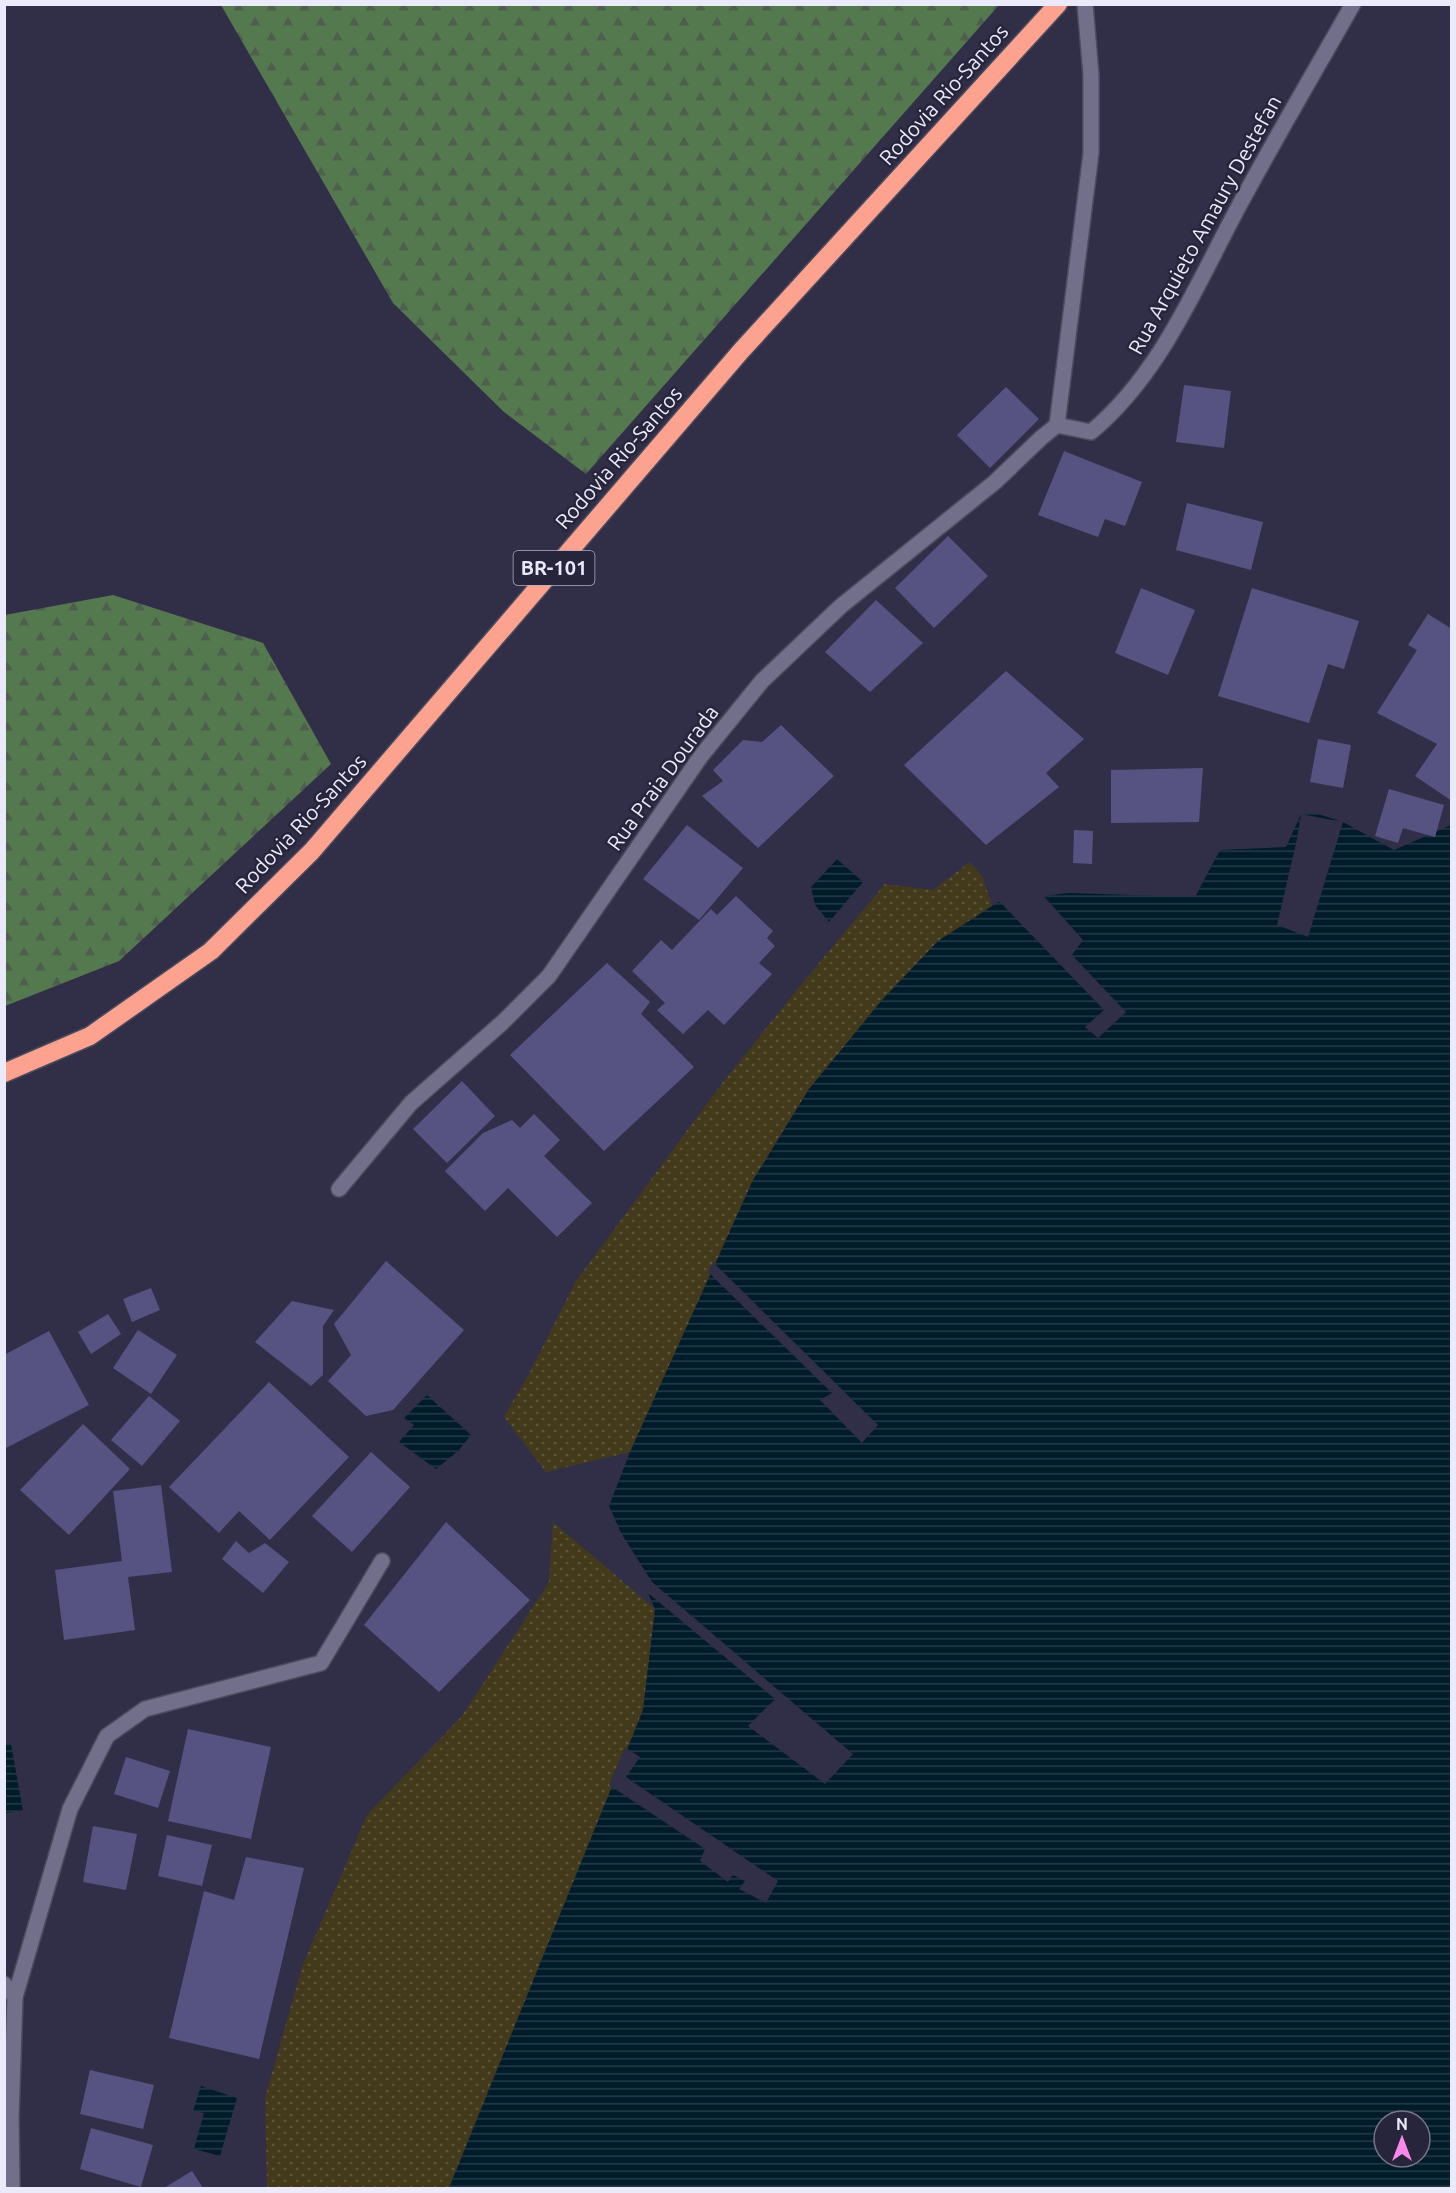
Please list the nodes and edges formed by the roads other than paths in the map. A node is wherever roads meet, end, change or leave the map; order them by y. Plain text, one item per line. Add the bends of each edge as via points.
1 (1058, 4) edge
2 (1085, 4) edge
3 (1353, 4) edge
4 (1057, 425) junction
5 (4, 1073) edge
6 (339, 1189) dead end
7 (382, 1561) dead end
8 (4, 1984) edge
9 (15, 1997) junction
10 (12, 2188) edge

1 - 5 highway, Rodovia Rio-Santos / BR-101 via 741,351 312,851 211,951 90,1036
2 - 4 street via 1090,153
3 - 4 street, Rua Arquieto Amaury Destefan via 1154,363 1110,416 1091,432
4 - 6 street, Rua Praia Dourada via 995,482 841,606 762,681 701,756 549,976 411,1103
7 - 9 street via 321,1664 145,1709 107,1736 70,1809
8 - 9 street
9 - 10 street via 10,2118

